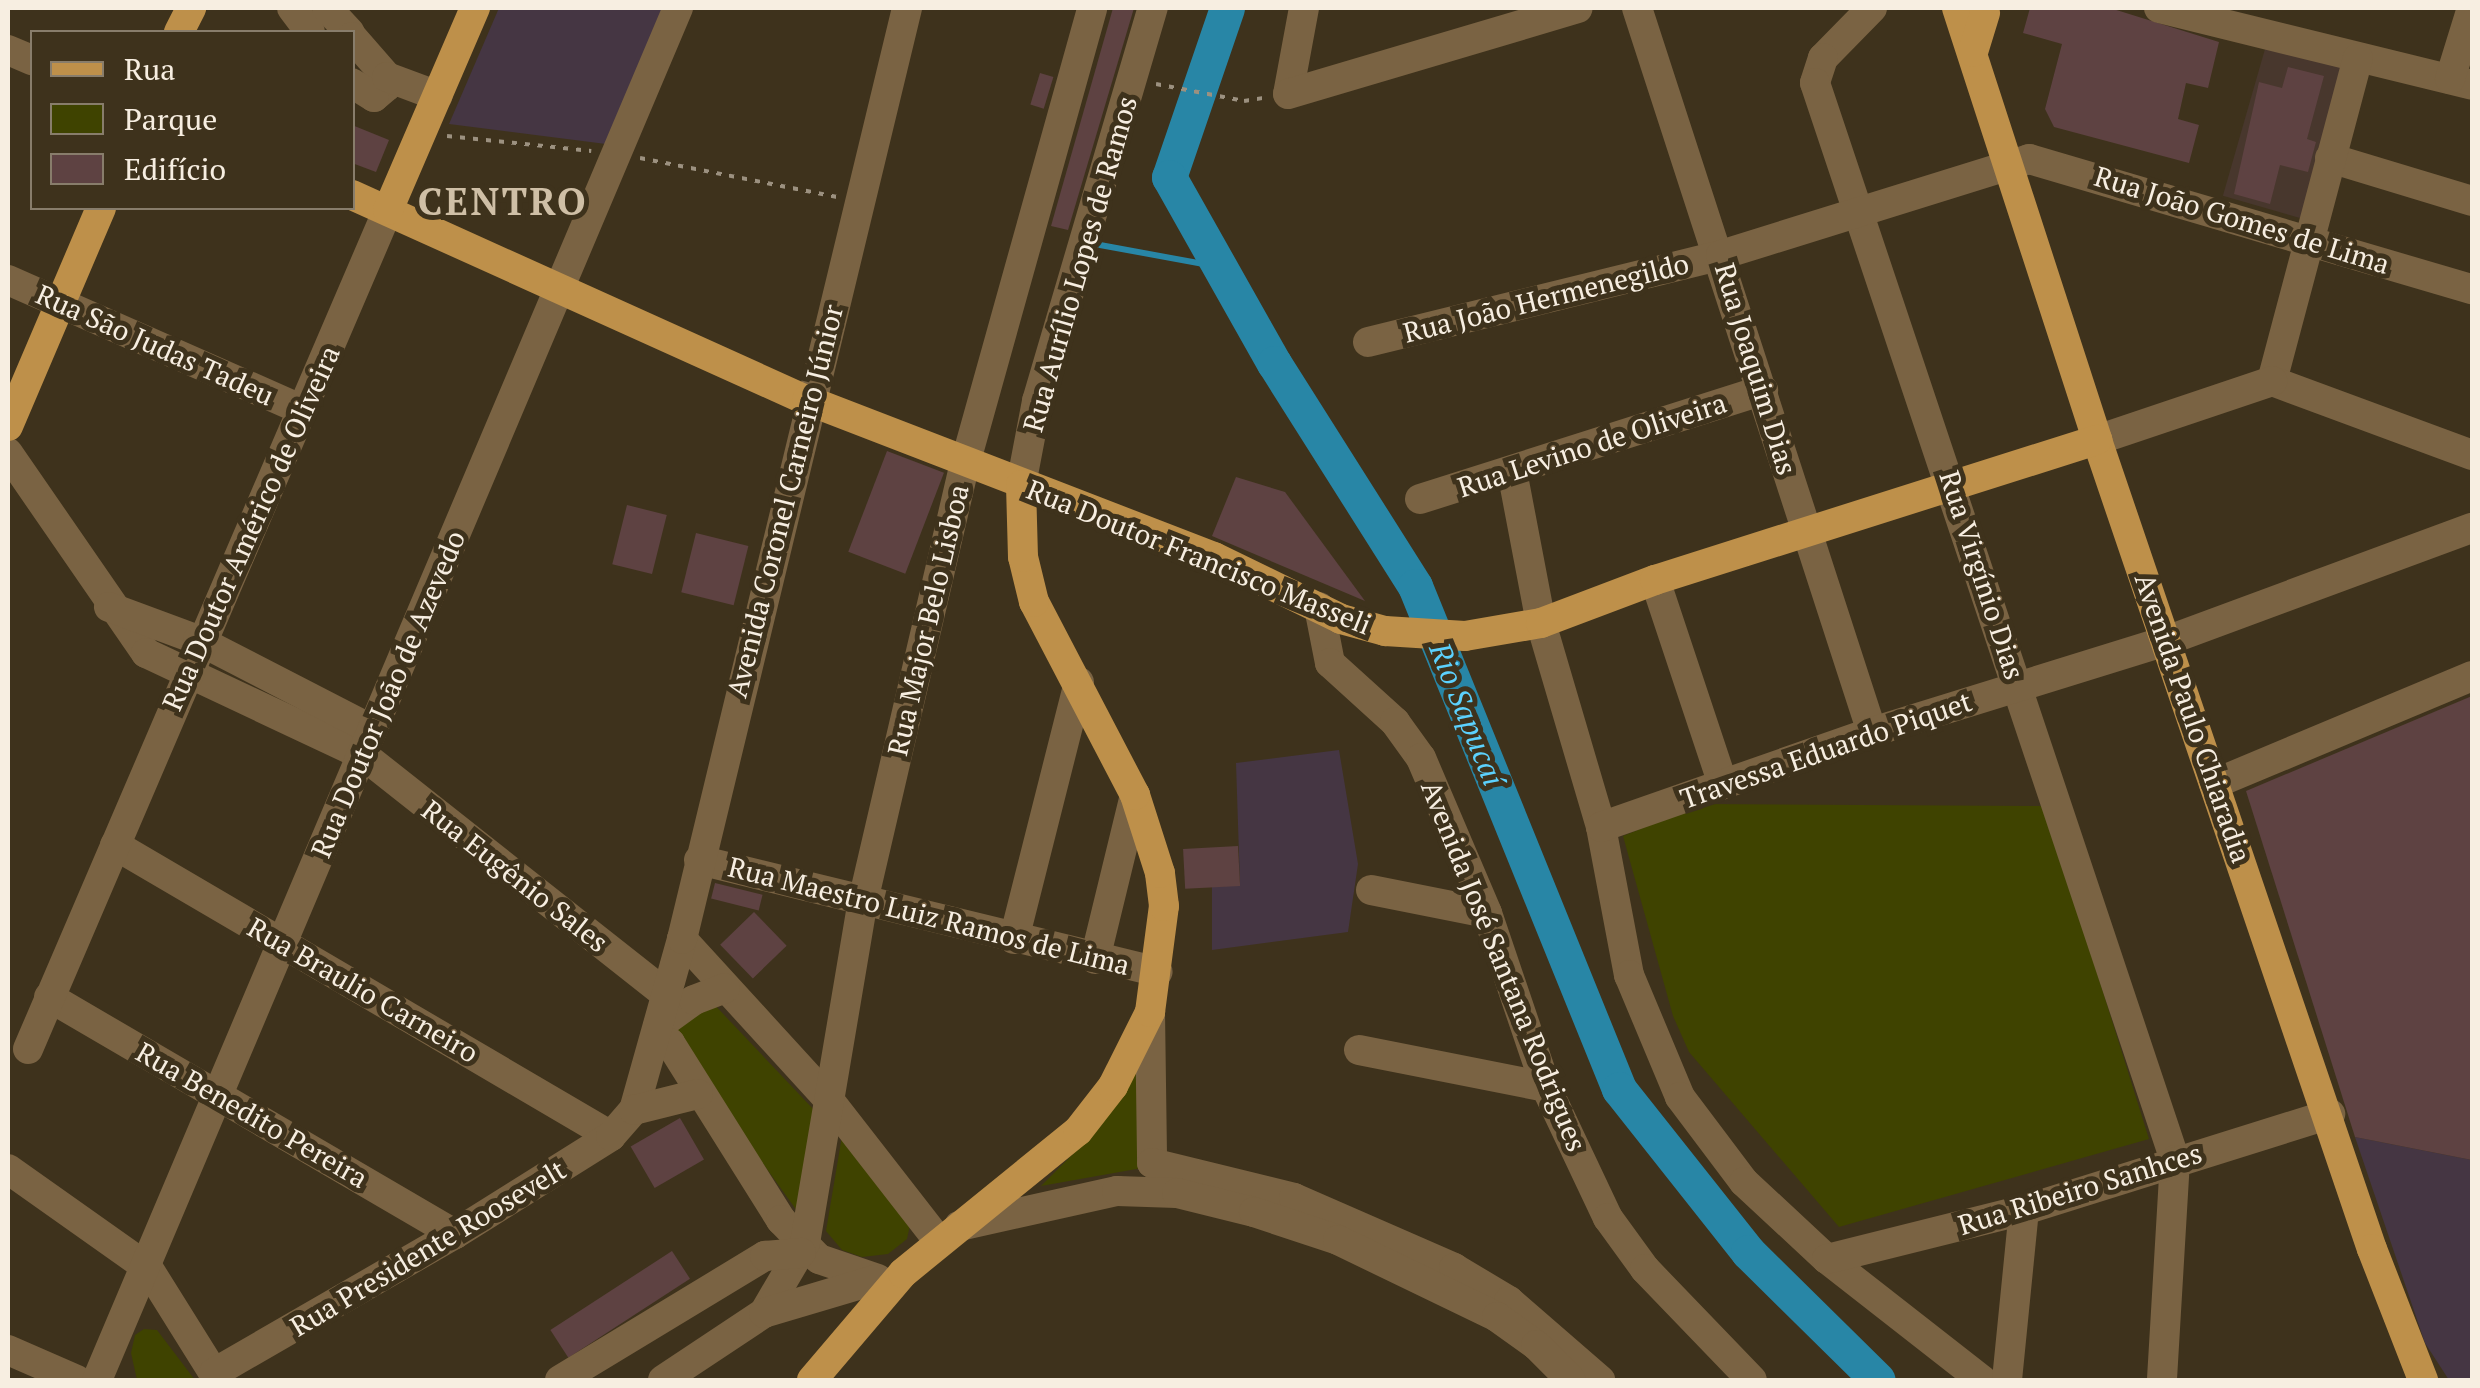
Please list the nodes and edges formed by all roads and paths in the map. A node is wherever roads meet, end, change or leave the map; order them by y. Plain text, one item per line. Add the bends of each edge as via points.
1 (292, 8) edge
2 (327, 8) edge
3 (475, 8) edge
4 (678, 8) edge
5 (907, 8) edge
6 (1104, 8) edge
7 (1153, 8) edge
8 (1304, 8) edge
9 (1578, 8) edge
10 (1637, 8) edge
11 (1872, 8) edge
12 (2159, 8) edge
13 (2472, 8) edge
14 (1973, 9) edge
15 (1089, 21) edge
16 (308, 30) edge
17 (347, 30) edge
18 (355, 40) edge
19 (2358, 58) junction
20 (387, 77) junction
21 (2461, 82) edge
22 (1148, 83) dead end
23 (355, 85) edge
24 (438, 96) junction
25 (1244, 101) dead end
26 (2330, 158) junction
27 (2010, 162) junction
28 (355, 196) edge
29 (2472, 201) edge
30 (100, 210) edge
31 (388, 210) junction
32 (1860, 215) junction
33 (2308, 239) junction
34 (1721, 255) junction
35 (8, 280) edge
36 (2472, 289) edge
37 (558, 290) junction
38 (60, 304) junction
39 (1368, 342) dead end
40 (2272, 381) junction
41 (1763, 390) junction
42 (807, 400) junction
43 (303, 410) junction
44 (8, 426) edge
45 (2097, 440) junction
46 (2472, 455) edge
47 (965, 464) junction
48 (12, 467) edge
49 (1512, 471) junction
50 (1952, 484) junction
51 (1022, 485) junction
52 (1420, 500) dead end
53 (2472, 528) edge
54 (1807, 530) junction
55 (1655, 580) junction
56 (109, 607) junction
57 (1330, 613) junction
58 (1527, 626) junction
59 (198, 640) junction
60 (2166, 641) junction
61 (184, 676) junction
62 (2472, 676) edge
63 (1080, 682) junction
64 (2018, 685) junction
65 (1872, 732) junction
66 (368, 742) junction
67 (1723, 784) junction
68 (2214, 784) junction
69 (1136, 795) junction
70 (1601, 828) junction
71 (115, 844) junction
72 (699, 860) junction
73 (1371, 890) dead end
74 (862, 901) junction
75 (1487, 912) junction
76 (682, 939) junction
77 (1014, 940) junction
78 (284, 944) junction
79 (1095, 959) junction
80 (1158, 972) junction
81 (725, 988) junction
82 (667, 995) junction
83 (49, 998) junction
84 (1150, 1012) junction
85 (657, 1029) junction
86 (28, 1048) dead end
87 (1359, 1050) dead end
88 (1546, 1087) junction
89 (215, 1092) junction
90 (698, 1094) junction
91 (828, 1100) junction
92 (634, 1110) junction
93 (2330, 1114) junction
94 (611, 1136) junction
95 (2175, 1160) junction
96 (8, 1168) edge
97 (2024, 1210) junction
98 (455, 1234) junction
99 (945, 1234) junction
100 (803, 1248) junction
101 (1827, 1259) junction
102 (148, 1268) junction
103 (890, 1276) junction
104 (764, 1313) junction
105 (128, 1320) junction
106 (182, 1326) junction
107 (8, 1350) edge
108 (111, 1366) edge
109 (1738, 1376) edge
110 (216, 1377) edge
111 (77, 1380) edge
112 (97, 1380) edge
113 (560, 1380) edge
114 (663, 1380) edge
115 (812, 1380) edge
116 (1570, 1380) edge
117 (1600, 1380) edge
118 (1982, 1380) edge
119 (2007, 1380) edge
120 (2162, 1380) edge
121 (2423, 1380) edge

1 - 16 street
2 - 17 street
3 - 24 main road, Rua Doutor Américo de Oliveira
4 - 37 street, Rua Doutor João de Azevedo
5 - 42 street, Avenida Coronel Carneiro Júnior
6 - 15 street, Rua Major Belo Lisboa
7 - 51 street, Rua Aurílio Lopes de Ramos via 1037,401
8 - 9 street via 1288,94
10 - 34 street, Rua Joaquim Dias
11 - 32 street, Rua Virgínio Dias via 1815,75
12 - 19 street
13 - 21 street
14 - 27 main road, Avenida Paulo Chiaradia via 1973,52
15 - 47 street, Rua Major Belo Lisboa
18 - 20 street
19 - 21 street
19 - 26 street
20 - 23 street via 388,86 374,96
20 - 24 street
22 - 25 path
24 - 31 main road, Rua Doutor Américo de Oliveira
26 - 29 street
26 - 33 street
27 - 32 street, Rua João Hermenegildo
27 - 33 street, Rua João Gomes de Lima via 2043,161
27 - 45 main road, Avenida Paulo Chiaradia
28 - 31 main road, Rua Doutor Francisco Masseli
30 - 38 main road
31 - 37 main road, Rua Doutor Francisco Masseli
31 - 43 street, Rua Doutor Américo de Oliveira
32 - 34 street, Rua João Hermenegildo
32 - 50 street, Rua Virgínio Dias
33 - 36 street, Rua João Gomes de Lima
33 - 40 street
34 - 39 street, Rua João Hermenegildo
34 - 41 street, Rua Joaquim Dias
35 - 38 street, Rua São Judas Tadeu
37 - 42 main road, Rua Doutor Francisco Masseli
37 - 66 street, Rua Doutor João de Azevedo
38 - 43 street, Rua São Judas Tadeu
38 - 44 main road
40 - 45 street
40 - 46 street
41 - 49 street, Rua Levino de Oliveira
41 - 54 street, Rua Joaquim Dias
42 - 47 main road, Rua Doutor Francisco Masseli
42 - 72 street, Avenida Coronel Carneiro Júnior
43 - 59 street, Rua Doutor Américo de Oliveira
45 - 50 main road, Rua Doutor Francisco Masseli
45 - 60 main road, Avenida Paulo Chiaradia
47 - 51 main road, Rua Doutor Francisco Masseli
47 - 74 street, Rua Major Belo Lisboa
48 - 56 street
49 - 52 street, Rua Levino de Oliveira
49 - 58 street
50 - 54 main road, Rua Doutor Francisco Masseli
50 - 64 street, Rua Virgínio Dias
51 - 57 main road, Rua Doutor Francisco Masseli via 1214,557
51 - 63 main road, Rua Aurílio Lopes de Ramos via 1023,557 1034,602
53 - 60 street, Travessa Eduardo Piquet
54 - 55 main road, Rua Doutor Francisco Masseli
54 - 65 street, Rua Joaquim Dias
55 - 58 main road, Rua Doutor Francisco Masseli
55 - 67 street
56 - 59 street
56 - 61 street via 146,653
57 - 58 main road, Rua Doutor Francisco Masseli via 1418,636
57 - 75 street, Avenida José Santana Rodrigues via 1330,663 1411,738
58 - 70 street
59 - 61 street, Rua Doutor Américo de Oliveira
59 - 66 street
60 - 64 street, Travessa Eduardo Piquet
60 - 68 main road, Avenida Paulo Chiaradia
61 - 66 street
61 - 71 street, Rua Doutor Américo de Oliveira
62 - 68 street
63 - 69 main road, Rua Aurílio Lopes de Ramos
63 - 77 street
64 - 65 street, Travessa Eduardo Piquet
64 - 95 street, Rua Virgínio Dias
65 - 67 street, Travessa Eduardo Piquet
66 - 78 street, Rua Doutor João de Azevedo
66 - 82 street, Rua Eugênio Sales
67 - 70 street, Travessa Eduardo Piquet
68 - 93 main road, Avenida Paulo Chiaradia
69 - 79 street
69 - 80 main road, Rua Aurílio Lopes de Ramos via 1162,889
70 - 101 street via 1628,975 1680,1096 1744,1182
71 - 78 street, Rua Braulio Carneiro
71 - 83 street, Rua Doutor Américo de Oliveira
72 - 74 street, Rua Maestro Luiz Ramos de Lima
72 - 76 street, Avenida Coronel Carneiro Júnior
73 - 75 street
74 - 77 street, Rua Maestro Luiz Ramos de Lima
74 - 91 street, Rua Major Belo Lisboa
75 - 88 street, Avenida José Santana Rodrigues
76 - 81 street
76 - 82 street, Avenida Coronel Carneiro Júnior
77 - 79 street, Rua Maestro Luiz Ramos de Lima
78 - 89 street, Rua Doutor João de Azevedo
78 - 94 street, Rua Braulio Carneiro
79 - 80 street, Rua Maestro Luiz Ramos de Lima
80 - 84 main road, Rua Aurílio Lopes de Ramos
81 - 85 street via 694,1000
81 - 91 street
82 - 85 street, Avenida Coronel Carneiro Júnior
83 - 86 street, Rua Doutor Américo de Oliveira
83 - 89 street, Rua Benedito Pereira
84 - 99 main road, Rua Aurílio Lopes de Ramos via 1113,1086 1078,1131
84 - 117 street via 1148,1158 1294,1198 1454,1268 1510,1301
85 - 90 street
85 - 92 street, Avenida Coronel Carneiro Júnior
87 - 88 street
88 - 109 street, Avenida José Santana Rodrigues via 1608,1218
89 - 98 street, Rua Benedito Pereira
89 - 102 street, Rua Doutor João de Azevedo
90 - 92 street
90 - 100 street
91 - 99 street
91 - 100 street, Rua Major Belo Lisboa
92 - 94 street, Rua Presidente Roosevelt
93 - 95 street, Rua Ribeiro Sanhces
93 - 121 main road, Avenida Paulo Chiaradia
94 - 98 street, Rua Presidente Roosevelt
95 - 97 street, Rua Ribeiro Sanhces
95 - 120 street
96 - 102 street
97 - 101 street, Rua Ribeiro Sanhces
97 - 119 street
98 - 110 street, Rua Presidente Roosevelt
99 - 103 main road, Rua Aurílio Lopes de Ramos
99 - 116 street via 1117,1191 1177,1193 1338,1240 1497,1317 1536,1344
100 - 103 street via 834,1268
100 - 104 street
100 - 113 street via 766,1256
101 - 118 street
102 - 105 street, Rua Doutor João de Azevedo
102 - 106 street
103 - 104 street
103 - 115 main road, Rua Aurílio Lopes de Ramos
104 - 114 street
105 - 106 street
105 - 108 street, Rua Doutor João de Azevedo
106 - 110 street
107 - 111 street
108 - 112 street, Rua Doutor João de Azevedo

